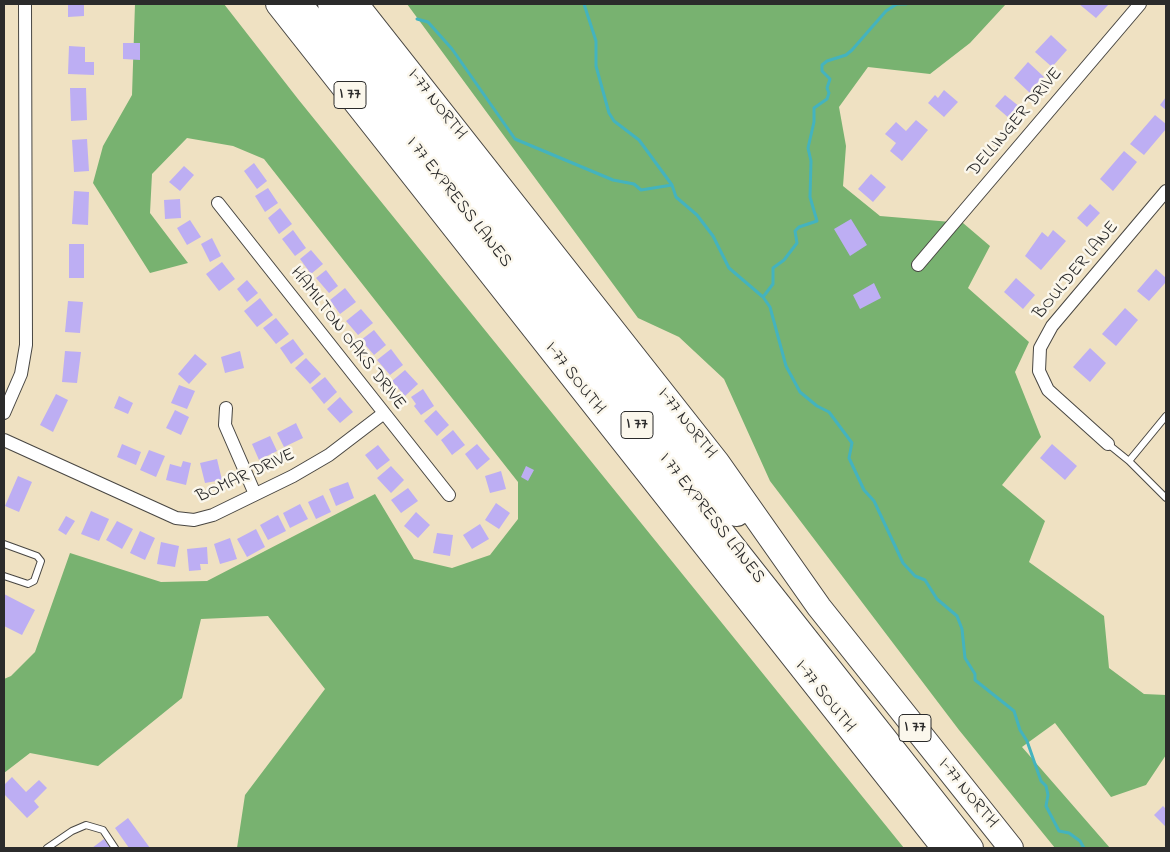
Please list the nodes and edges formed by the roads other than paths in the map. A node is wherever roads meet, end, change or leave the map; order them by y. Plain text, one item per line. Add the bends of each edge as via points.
1 (25, 4) edge
2 (278, 4) edge
3 (300, 4) edge
4 (330, 4) edge
5 (356, 4) edge
6 (1140, 4) edge
7 (1166, 191) edge
8 (218, 203) dead end
9 (918, 265) dead end
10 (226, 408) dead end
11 (4, 413) edge
12 (384, 413) junction
13 (1166, 416) edge
14 (4, 440) edge
15 (1108, 444) joint
16 (1129, 461) junction
17 (255, 494) junction
18 (449, 496) dead end
19 (1166, 498) edge
20 (4, 544) edge
21 (4, 576) edge
22 (819, 607) junction
23 (47, 848) edge
24 (115, 848) edge
25 (944, 848) edge
26 (971, 848) edge
27 (1010, 848) edge

1 - 11 street via 26,345 21,374
2 - 25 highway, I-77 SOUTH / I 77
3 - 26 highway, I 77 EXPRESS LANES / I 77
4 - 22 highway, I 77 EXPRESS LANES / I 77 via 702,474
5 - 22 highway, I-77 NORTH / I 77 via 717,462
6 - 9 street, DELLINGER DRIVE
7 - 15 street, BOULDER LANE via 1052,326 1040,348 1039,371 1048,390
8 - 12 street, HAMILTON OAKS DRIVE
10 - 17 street via 224,425
12 - 17 street, BOMAR DRIVE via 329,455
12 - 18 street, HAMILTON OAKS DRIVE
13 - 16 lane
14 - 17 street, BOMAR DRIVE via 176,518 194,520 213,515
15 - 16 lane
16 - 19 lane
20 - 21 lane via 37,556 41,561 34,581 28,584
22 - 27 highway, I-77 NORTH / I 77
23 - 24 lane via 86,825 103,830

